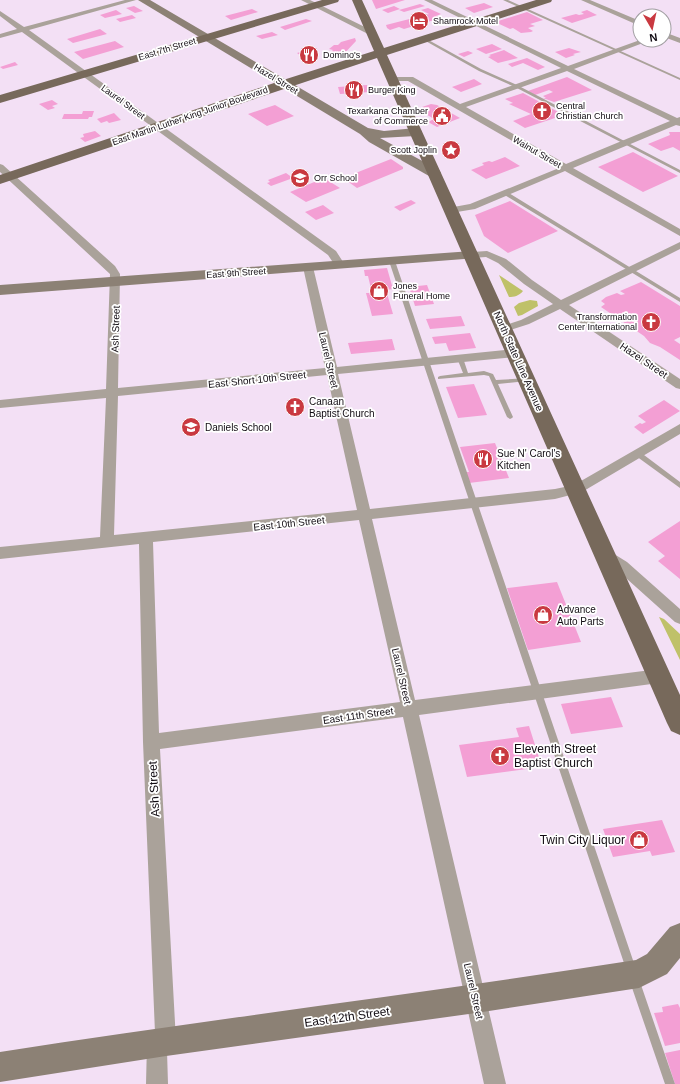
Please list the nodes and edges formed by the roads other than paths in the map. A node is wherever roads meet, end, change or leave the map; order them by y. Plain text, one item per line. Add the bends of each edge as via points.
1 (133, 0) edge
2 (143, 0) edge
3 (304, 0) edge
4 (334, 0) edge
5 (357, 0) edge
6 (427, 0) edge
7 (505, 0) edge
8 (546, 0) edge
9 (584, 0) edge
10 (315, 6) junction
11 (522, 8) junction
12 (0, 13) edge
13 (632, 21) edge
14 (473, 23) junction
15 (23, 30) junction
16 (675, 30) dead end
17 (672, 31) edge
18 (371, 32) junction
19 (0, 36) edge
20 (206, 38) junction
21 (423, 38) junction
22 (632, 45) edge
23 (616, 51) junction
24 (380, 52) junction
25 (568, 68) junction
26 (84, 74) junction
27 (392, 79) junction
28 (680, 79) edge
29 (284, 84) junction
30 (516, 86) junction
31 (0, 99) edge
32 (459, 107) junction
33 (679, 121) edge
34 (158, 127) junction
35 (364, 132) junction
36 (416, 132) junction
37 (624, 143) junction
38 (0, 167) edge
39 (565, 167) junction
40 (680, 172) edge
41 (434, 173) junction
42 (5, 178) edge
43 (506, 192) junction
44 (451, 210) junction
45 (680, 233) edge
46 (680, 245) edge
47 (472, 255) junction
48 (392, 261) junction
49 (340, 265) junction
50 (308, 267) junction
51 (630, 269) junction
52 (116, 282) junction
53 (0, 290) edge
54 (680, 300) edge
55 (561, 304) junction
56 (504, 329) junction
57 (515, 353) junction
58 (460, 358) junction
59 (426, 362) junction
60 (332, 371) junction
61 (466, 375) junction
62 (440, 378) dead end
63 (527, 379) junction
64 (496, 382) junction
65 (680, 385) edge
66 (113, 394) junction
67 (0, 404) edge
68 (510, 417) dead end
69 (680, 428) edge
70 (638, 454) junction
71 (680, 486) edge
72 (576, 489) junction
73 (473, 503) junction
74 (365, 515) junction
75 (146, 537) junction
76 (107, 541) junction
77 (0, 553) edge
78 (606, 555) junction
79 (680, 618) edge
80 (659, 676) junction
81 (537, 692) junction
82 (409, 708) junction
83 (679, 720) edge
84 (152, 742) junction
85 (680, 937) edge
86 (633, 974) junction
87 (476, 999) junction
88 (161, 1042) junction
89 (0, 1067) edge
90 (157, 1084) edge
91 (495, 1084) edge
92 (670, 1084) edge

1 - 15 street
2 - 20 street, Hazel Street
3 - 10 street
4 - 10 main road, East 7th Street
5 - 18 main road, North State Line Avenue
6 - 14 street
7 - 11 lane
8 - 11 main road, East Martin Luther King Junior Boulevard
9 - 13 street
10 - 18 street
10 - 20 main road, East 7th Street
11 - 14 main road, East Martin Luther King Junior Boulevard
11 - 23 lane
12 - 15 street, Laurel Street
14 - 21 main road, East Martin Luther King Junior Boulevard
14 - 25 street
15 - 19 street
15 - 26 street, Laurel Street
16 - 17 street
18 - 24 main road, North State Line Avenue
20 - 26 main road, East 7th Street
20 - 29 street, Hazel Street
21 - 24 main road, East Martin Luther King Junior Boulevard
21 - 30 lane via 480,70
22 - 23 street
23 - 25 street
23 - 28 lane
24 - 27 main road, North State Line Avenue
24 - 29 main road, East Martin Luther King Junior Boulevard
25 - 30 street
25 - 33 street
26 - 31 main road, East 7th Street
26 - 34 street, Laurel Street
27 - 32 street, Walnut Street via 410,80
27 - 36 main road, North State Line Avenue
29 - 34 main road, East Martin Luther King Junior Boulevard
29 - 35 street, Hazel Street
30 - 32 street
30 - 37 lane
32 - 39 street, Walnut Street
33 - 37 street
34 - 42 main road, East Martin Luther King Junior Boulevard
34 - 49 street, Laurel Street via 332,253
35 - 36 street, Hazel Street
35 - 41 street
36 - 41 main road, North State Line Avenue
37 - 39 street
37 - 40 lane
38 - 42 street, Ash Street
39 - 43 street
39 - 45 street, Walnut Street
41 - 44 main road, North State Line Avenue
42 - 52 street, Ash Street via 111,268
43 - 44 street via 472,207
43 - 51 lane
44 - 47 main road, North State Line Avenue
46 - 51 street
47 - 48 street, East 9th Street
47 - 55 street, Hazel Street via 528,282
47 - 56 main road, North State Line Avenue
48 - 49 street, East 9th Street
48 - 59 lane
49 - 50 street, East 9th Street
50 - 52 street, East 9th Street
50 - 60 street, Laurel Street
51 - 54 lane
51 - 55 street
52 - 53 street, East 9th Street
52 - 66 street, Ash Street
55 - 56 street via 522,324
55 - 65 street, Hazel Street
56 - 57 main road, North State Line Avenue
57 - 58 street, East Short 10th Street
57 - 63 main road, North State Line Avenue
58 - 59 street, East Short 10th Street
58 - 61 lane
59 - 60 street, East Short 10th Street
59 - 73 lane
60 - 66 street, East Short 10th Street
60 - 74 street, Laurel Street
61 - 62 lane
61 - 64 lane via 488,374
63 - 64 lane
63 - 72 main road, North State Line Avenue
64 - 68 lane
66 - 67 street, East Short 10th Street
66 - 76 street, Ash Street
69 - 70 street, East 10th Street
70 - 71 lane
70 - 72 street, East 10th Street
72 - 73 street, East 10th Street via 555,494
72 - 78 main road, North State Line Avenue
73 - 74 street, East 10th Street
73 - 81 lane
74 - 75 street, East 10th Street
74 - 82 street, Laurel Street
75 - 76 street, East 10th Street
75 - 84 street, Ash Street
76 - 77 street, East 10th Street
78 - 79 street
78 - 80 main road, North State Line Avenue
80 - 81 street, East 11th Street
80 - 83 main road, North State Line Avenue
81 - 82 street, East 11th Street
81 - 86 lane
82 - 84 street, East 11th Street
82 - 87 street, Laurel Street
84 - 88 street, Ash Street
85 - 86 street, East 12th Street via 658,964 639,974
86 - 87 street, East 12th Street
86 - 92 lane
87 - 88 street, East 12th Street
87 - 91 street, Laurel Street
88 - 89 street, East 12th Street
88 - 90 street, Ash Street

